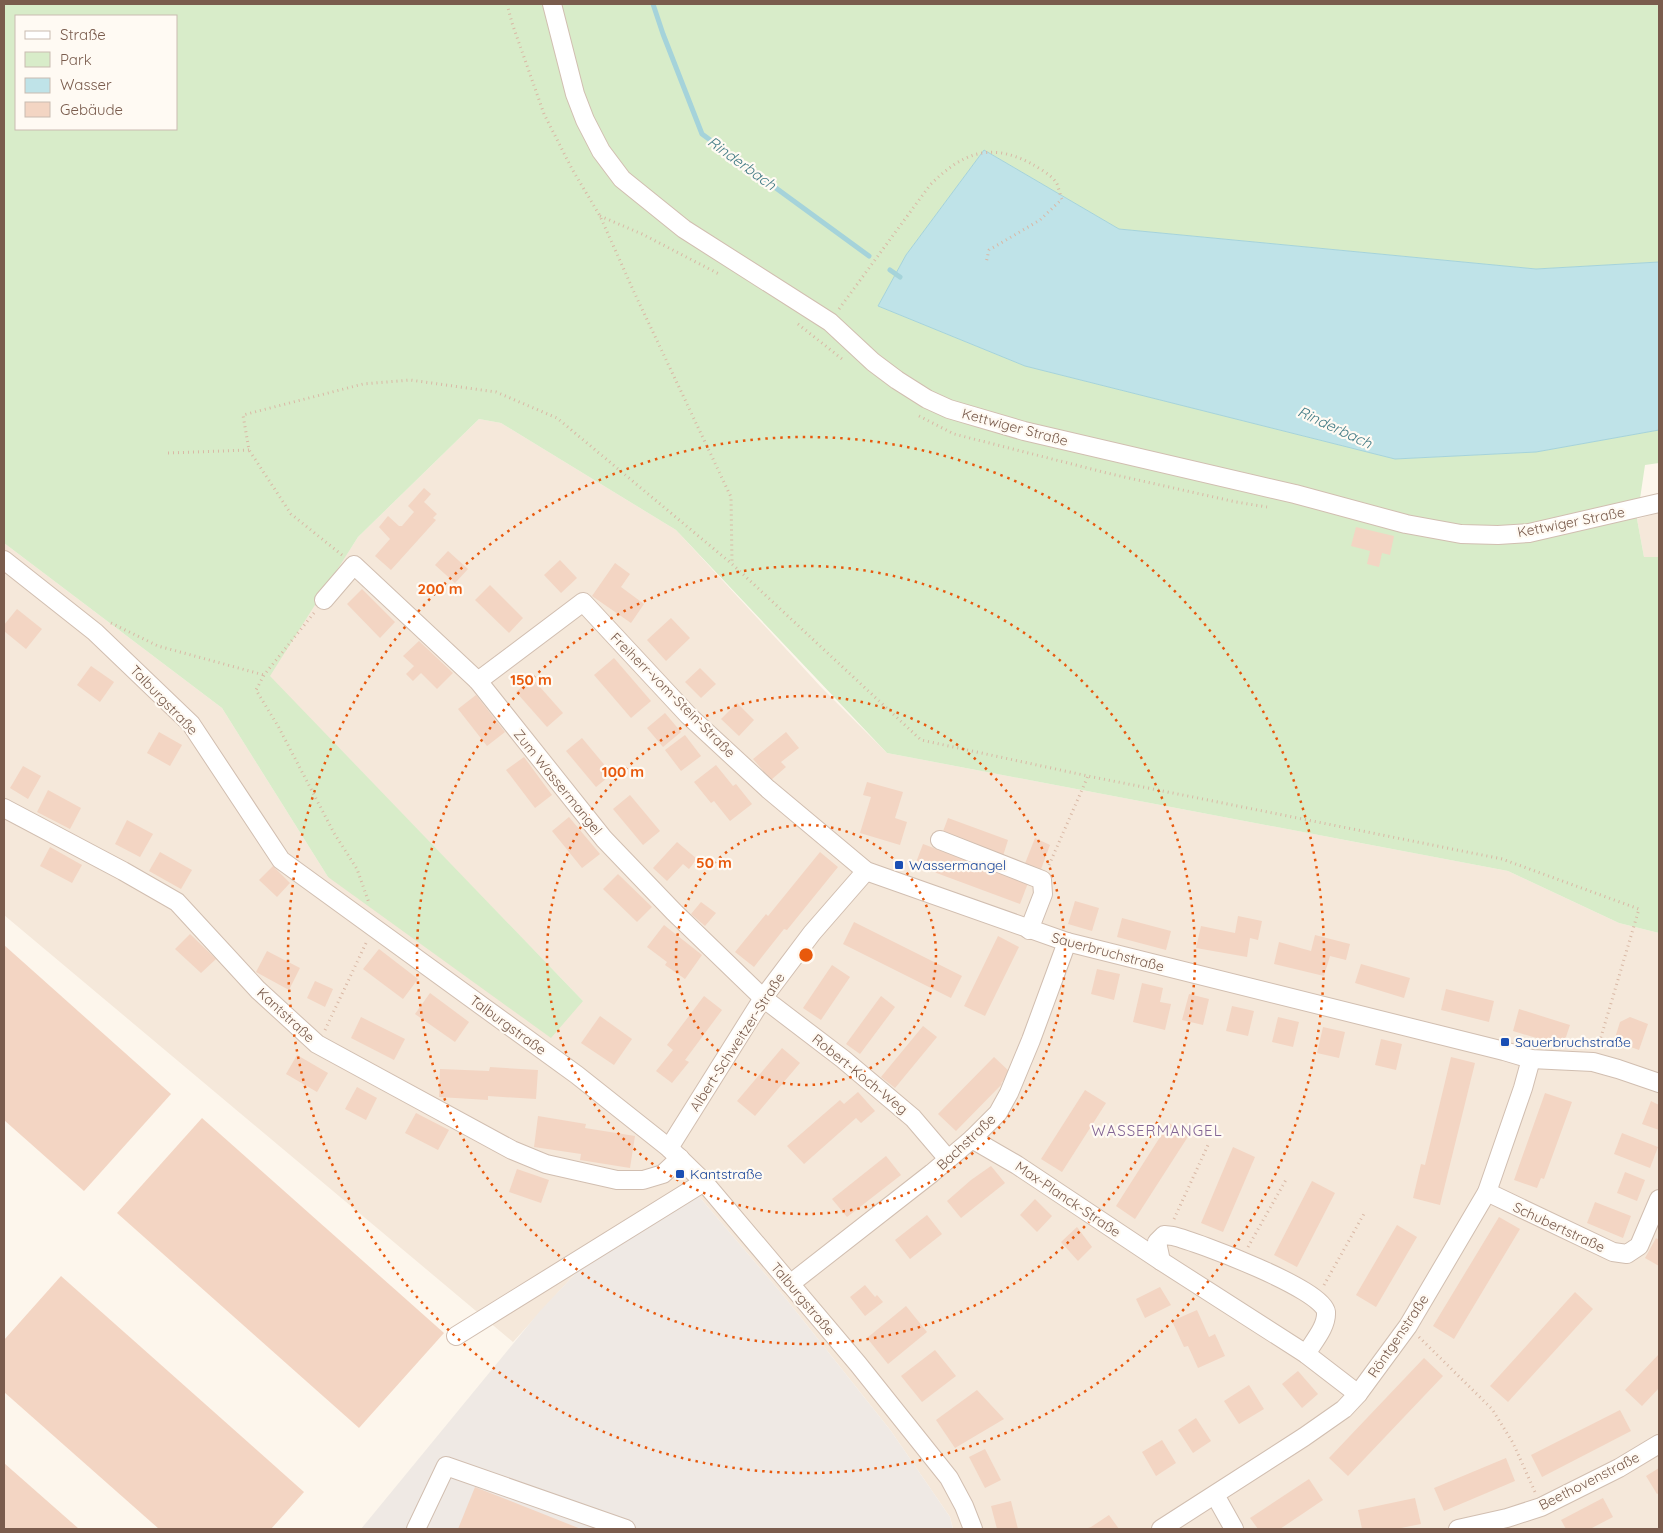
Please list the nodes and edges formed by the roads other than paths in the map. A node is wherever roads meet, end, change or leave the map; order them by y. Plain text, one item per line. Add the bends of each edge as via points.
1 (552, 4) edge
2 (1659, 503) edge
3 (4, 560) edge
4 (324, 600) road end
5 (478, 682) junction
6 (4, 808) edge
7 (940, 840) dead end
8 (866, 871) junction
9 (1029, 930) junction
10 (1067, 942) junction
11 (763, 998) junction
12 (1530, 1059) junction
13 (1659, 1083) edge
14 (972, 1139) junction
15 (674, 1153) junction
16 (948, 1159) junction
17 (704, 1182) junction
18 (1487, 1192) junction
19 (1659, 1199) edge
20 (1161, 1261) junction
21 (790, 1284) junction
22 (456, 1336) dead end
23 (1306, 1354) junction
24 (1358, 1394) junction
25 (1659, 1444) edge
26 (1215, 1495) junction
27 (416, 1529) edge
28 (626, 1529) edge
29 (973, 1529) edge
30 (1162, 1529) edge
31 (1234, 1529) edge
32 (1458, 1529) edge

1 - 2 street, Kettwiger Straße via 585,120 601,151 622,179 684,229 830,322 873,362 934,402 1024,431 1295,494 1406,524 1461,534 1530,533
3 - 15 street, Talburgstraße via 95,632 191,724 281,860 577,1075
4 - 5 street, Zum Wassermangel via 354,565
5 - 8 street, Freiherr-vom-Stein-Straße via 583,602 690,716 768,789
5 - 11 street, Zum Wassermangel via 604,839
6 - 15 street, Kantstraße via 177,902 258,990 317,1044 512,1150 546,1164 617,1180 643,1180 663,1174
7 - 9 street via 1042,880 1043,894
8 - 9 street, Sauerbruchstraße
8 - 11 street, Albert-Schweitzer-Straße via 812,933
9 - 10 street, Sauerbruchstraße
10 - 12 street, Sauerbruchstraße
10 - 14 street, Bachstraße via 1009,1093 998,1113
11 - 15 street, Albert-Schweitzer-Straße
11 - 16 street, Robert-Koch-Weg via 913,1118
12 - 13 street, Sauerbruchstraße via 1593,1062
12 - 18 street, Röntgenstraße
14 - 16 street, Bachstraße
14 - 20 street, Max-Planck-Straße via 1017,1165
15 - 17 street, Talburgstraße
16 - 21 street, Bachstraße
17 - 21 street, Talburgstraße
17 - 22 street
18 - 19 street, Schubertstraße via 1613,1252 1627,1254 1640,1246
18 - 24 street, Röntgenstraße via 1408,1326
20 - 23 street, Max-Planck-Straße
20 - 23 street via 1157,1242 1164,1235 1173,1236 1242,1260 1312,1295 1326,1312 1324,1324
21 - 29 street, Talburgstraße via 949,1478
23 - 24 street, Max-Planck-Straße
24 - 26 street, Röntgenstraße via 1336,1414
25 - 32 street, Beethovenstraße via 1541,1507
26 - 30 street, Röntgenstraße
26 - 31 street
27 - 28 street via 446,1466

